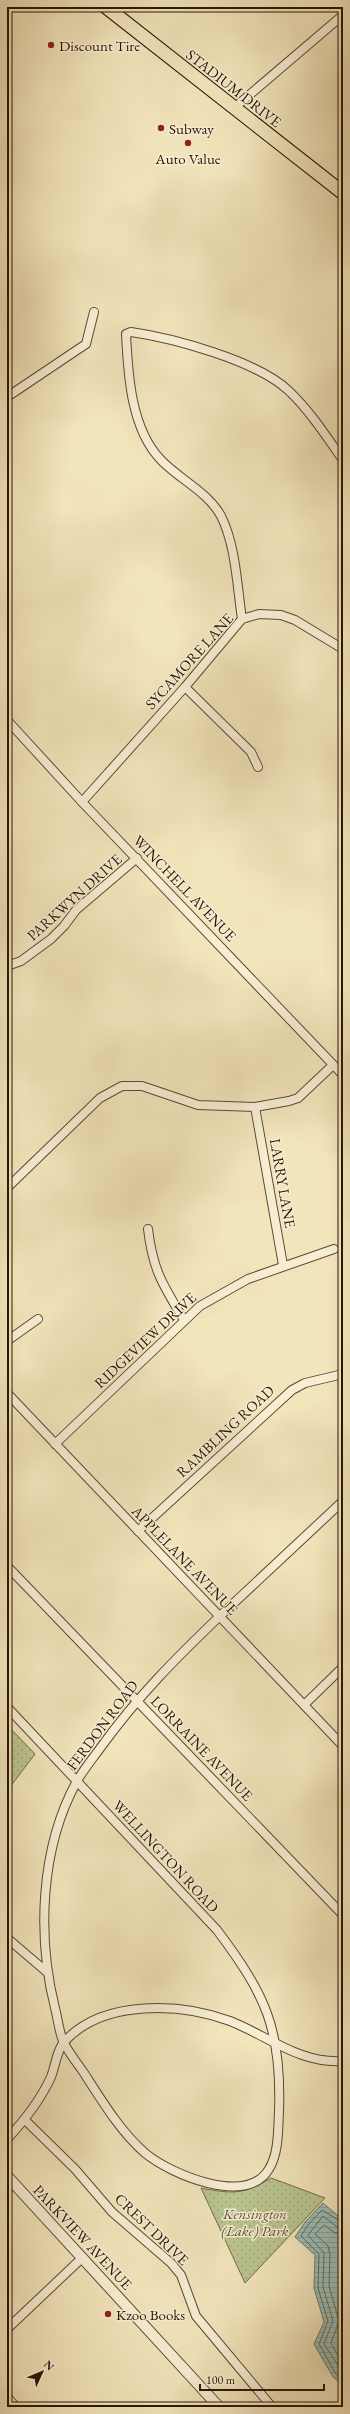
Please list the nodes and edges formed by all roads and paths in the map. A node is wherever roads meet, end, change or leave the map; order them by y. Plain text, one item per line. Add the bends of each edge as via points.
1 (106, 7) edge
2 (343, 15) edge
3 (234, 108) junction
4 (343, 193) edge
5 (94, 312) dead end
6 (7, 397) edge
7 (343, 460) edge
8 (242, 620) junction
9 (343, 649) edge
10 (185, 687) junction
11 (7, 720) edge
12 (258, 767) dead end
13 (82, 802) junction
14 (137, 858) junction
15 (7, 966) edge
16 (333, 1065) junction
17 (343, 1075) edge
18 (255, 1107) junction
19 (7, 1188) edge
20 (148, 1229) dead end
21 (334, 1249) dead end
22 (283, 1265) junction
23 (38, 1320) dead end
24 (184, 1320) junction
25 (7, 1341) edge
26 (343, 1374) edge
27 (7, 1393) edge
28 (55, 1444) junction
29 (343, 1501) edge
30 (138, 1531) junction
31 (7, 1566) edge
32 (220, 1617) junction
33 (343, 1667) edge
34 (137, 1700) junction
35 (304, 1705) junction
36 (7, 1706) edge
37 (343, 1746) edge
38 (77, 1781) junction
39 (343, 1915) edge
40 (7, 1938) edge
41 (48, 1973) junction
42 (63, 2042) junction
43 (276, 2043) junction
44 (343, 2061) edge
45 (25, 2120) junction
46 (7, 2139) edge
47 (7, 2176) edge
48 (82, 2258) junction
49 (7, 2329) edge
50 (7, 2398) edge
51 (16, 2407) edge
52 (219, 2407) edge
53 (272, 2407) edge

1 - 3 main road, STADIUM DRIVE
2 - 3 street
3 - 4 main road, STADIUM DRIVE
5 - 6 street via 86,344
7 - 8 street via 309,413 288,390 262,372 243,363 166,339 131,332 126,334 134,407 141,426 149,444 161,460 220,514 230,545
8 - 9 street, SYCAMORE LANE via 259,614 281,615 295,620
8 - 10 street, SYCAMORE LANE
10 - 12 street via 251,752
10 - 13 street, SYCAMORE LANE
11 - 13 street, WINCHELL AVENUE
13 - 14 street, WINCHELL AVENUE
14 - 15 street, PARKWYN DRIVE via 76,910 51,939 21,962
14 - 16 street, WINCHELL AVENUE
16 - 17 street, WINCHELL AVENUE
16 - 18 street via 298,1098 289,1102
18 - 19 street via 198,1105 142,1086 122,1086 100,1098
18 - 22 street, LARRY LANE
20 - 24 street via 151,1257 159,1280
21 - 22 street, RIDGEVIEW DRIVE
22 - 24 street, RIDGEVIEW DRIVE via 213,1297
23 - 25 street
24 - 28 street, RIDGEVIEW DRIVE
26 - 30 street, RAMBLING ROAD via 305,1383 287,1394
27 - 28 street, APPLELANE AVENUE
28 - 30 street, APPLELANE AVENUE
29 - 32 street, FERDON ROAD
30 - 32 street, APPLELANE AVENUE
31 - 34 street, LORRAINE AVENUE
32 - 34 street, FERDON ROAD via 165,1668
32 - 35 street, APPLELANE AVENUE
33 - 35 street
34 - 38 street, FERDON ROAD
34 - 39 street, LORRAINE AVENUE
35 - 37 street, APPLELANE AVENUE
36 - 38 street, WELLINGTON ROAD
38 - 41 street, FERDON ROAD via 59,1826 48,1868
38 - 43 street, WELLINGTON ROAD via 221,1936 260,1994
40 - 41 street
41 - 42 street, FERDON ROAD
42 - 43 street via 93,2020 129,2011 152,2009 204,2014 231,2022
42 - 43 street, WELLINGTON ROAD via 117,2122 146,2154 168,2169 203,2183 234,2186 257,2180 268,2172 276,2150 279,2093
42 - 45 street via 51,2077
43 - 44 street via 315,2059
45 - 46 street
45 - 53 street, CREST DRIVE via 112,2212 171,2263 181,2275 196,2316
47 - 48 street, PARKVIEW AVENUE
48 - 49 street
48 - 52 street, PARKVIEW AVENUE
50 - 51 street

